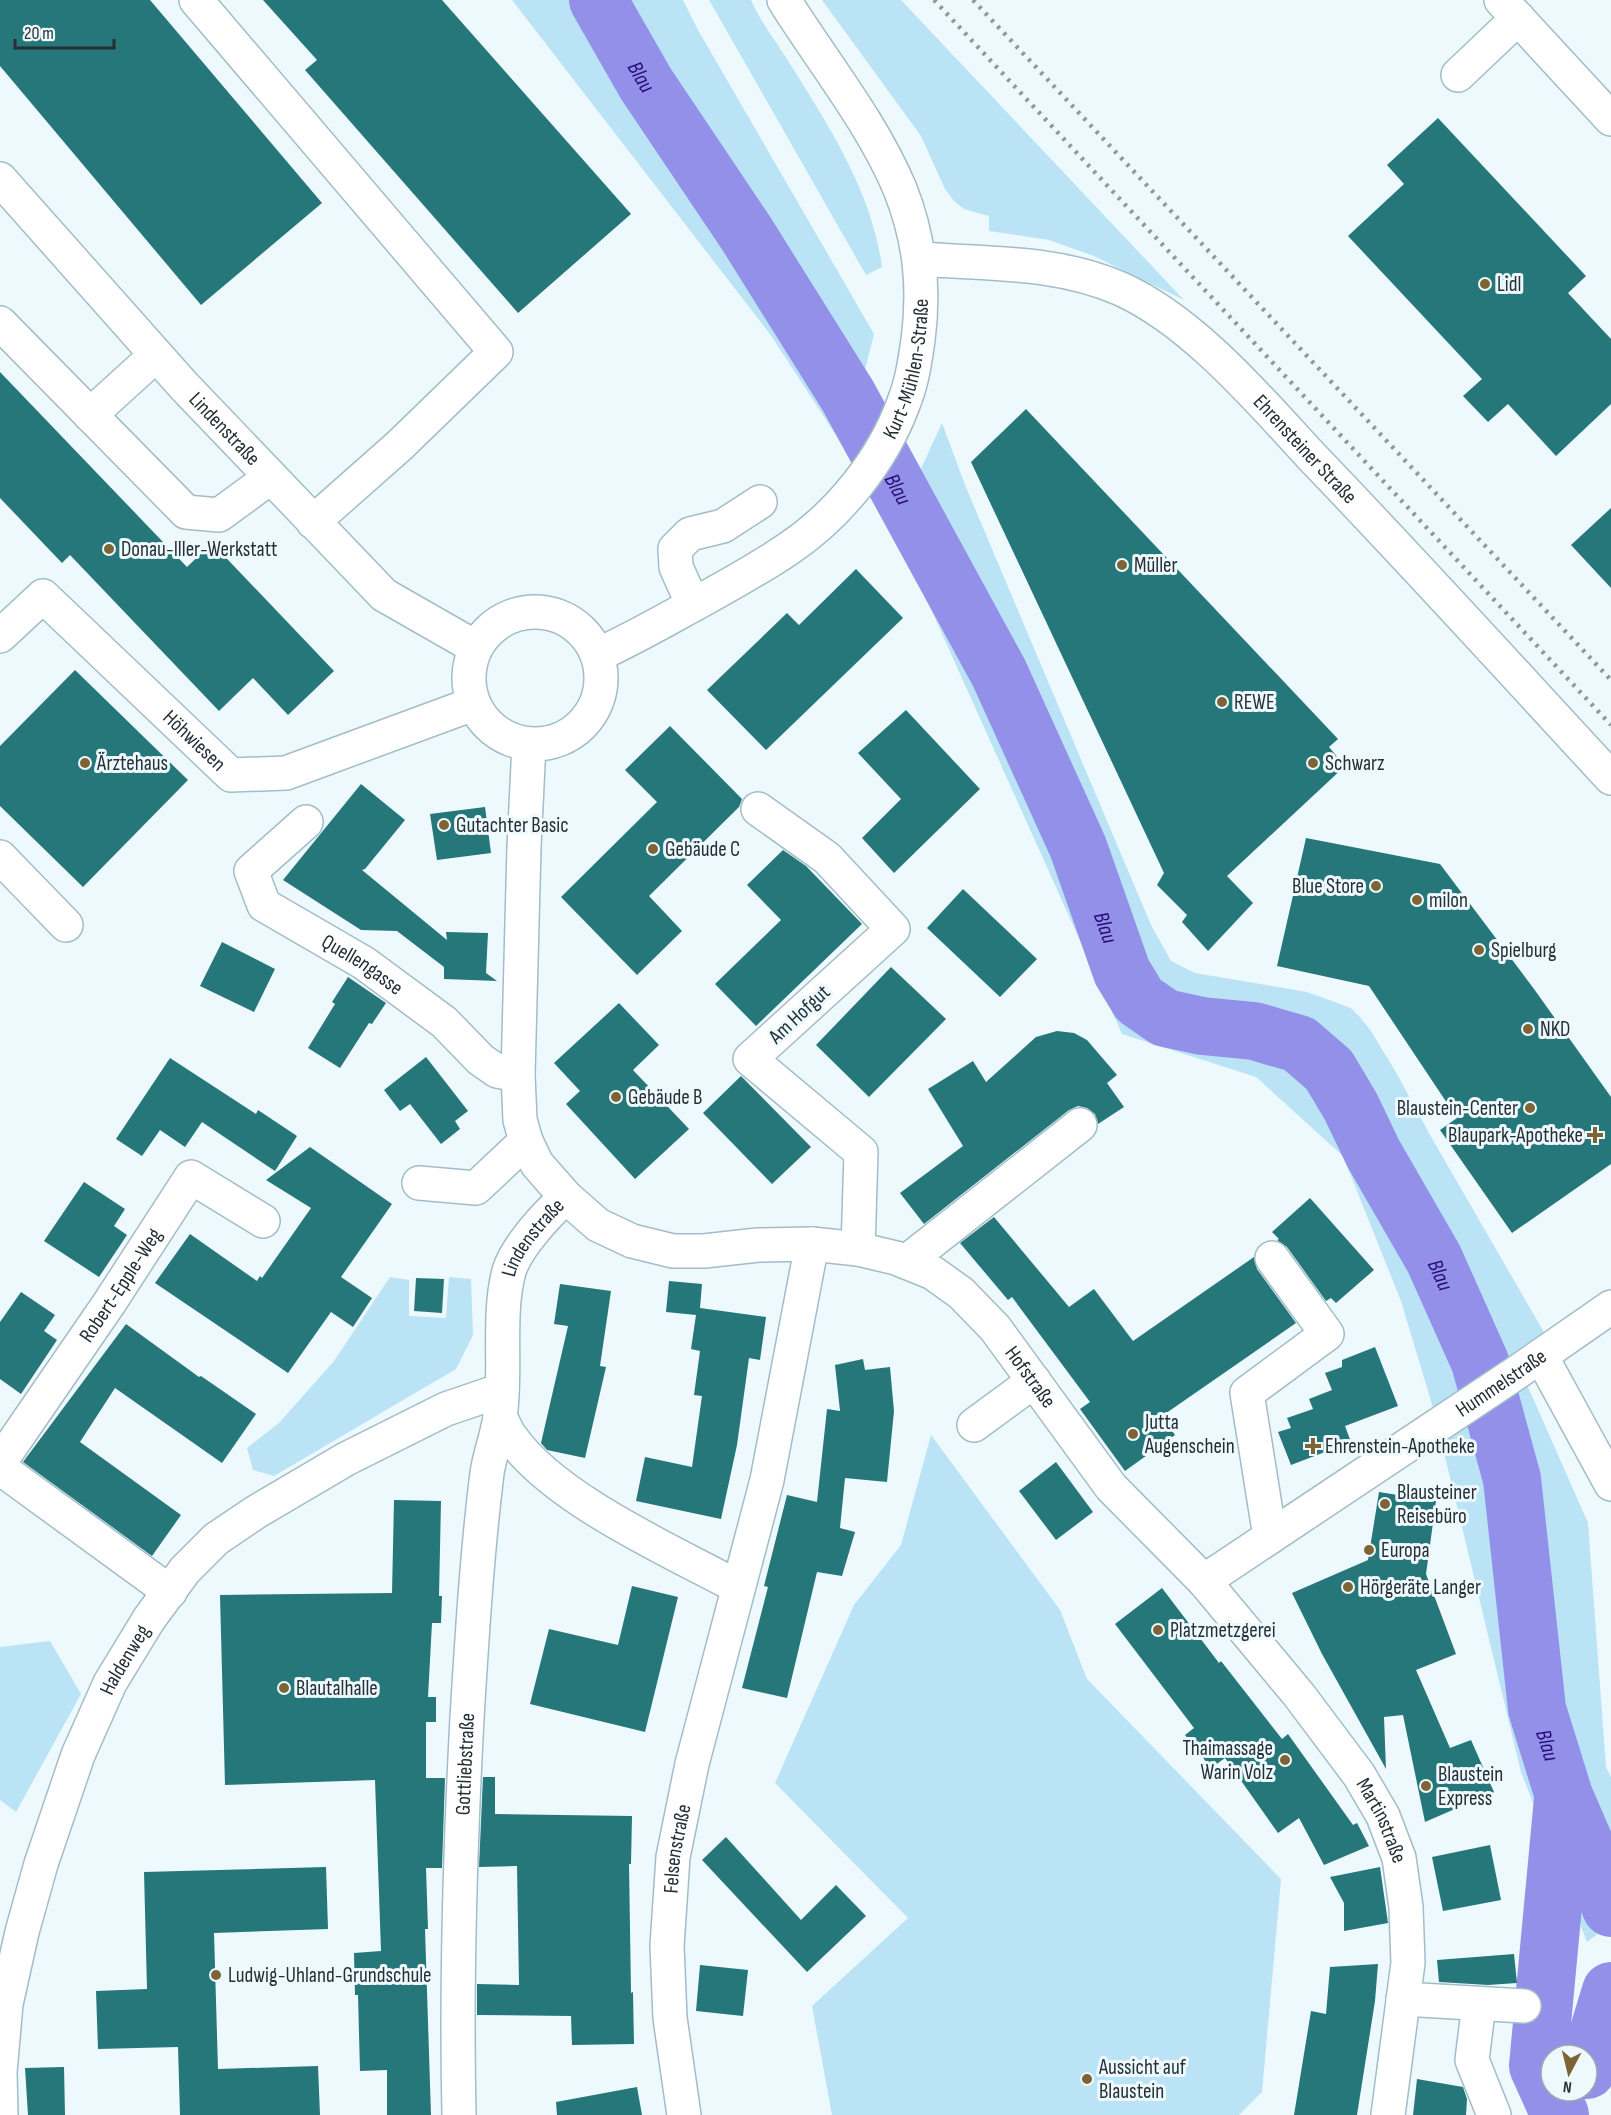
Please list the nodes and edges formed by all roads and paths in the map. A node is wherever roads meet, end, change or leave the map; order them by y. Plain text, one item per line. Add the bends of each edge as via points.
1 (196, 0) edge
2 (784, 0) edge
3 (1509, 9) edge
4 (1458, 75) dead end
5 (1611, 119) edge
6 (0, 179) edge
7 (920, 259) junction
8 (0, 323) edge
9 (156, 355) junction
10 (90, 415) junction
11 (271, 477) junction
12 (760, 502) dead end
13 (313, 522) junction
14 (693, 605) junction
15 (0, 636) edge
16 (475, 647) junction
17 (597, 655) junction
18 (473, 704) junction
19 (529, 744) junction
20 (1611, 778) edge
21 (758, 808) dead end
22 (294, 833) dead end
23 (0, 856) edge
24 (66, 925) dead end
25 (518, 1075) junction
26 (1080, 1125) dead end
27 (526, 1141) junction
28 (427, 1188) dead end
29 (566, 1197) junction
30 (263, 1221) dead end
31 (812, 1244) junction
32 (858, 1249) junction
33 (1272, 1258) dead end
34 (906, 1262) junction
35 (1611, 1307) edge
36 (1528, 1364) junction
37 (1034, 1382) junction
38 (501, 1403) junction
39 (974, 1425) dead end
40 (0, 1462) edge
41 (0, 1468) edge
42 (1611, 1484) edge
43 (1270, 1537) junction
44 (1204, 1581) junction
45 (738, 1587) junction
46 (170, 1592) junction
47 (1403, 1999) junction
48 (1479, 2004) junction
49 (1524, 2006) dead end
50 (1, 2115) edge
51 (459, 2115) edge
52 (684, 2115) edge
53 (1388, 2115) edge
54 (1494, 2115) edge

1 - 13 street via 496,352
2 - 7 street, Kurt-Mühlen-Straße via 883,155 900,189
3 - 4 street
3 - 5 street
6 - 9 street, Lindenstraße
7 - 14 street, Kurt-Mühlen-Straße via 921,308 913,371 893,428 869,466 836,509 790,548
7 - 20 street, Ehrensteiner Straße via 1037,266 1067,272 1122,290 1173,320 1250,390
8 - 10 street
9 - 10 street
9 - 11 street, Lindenstraße
10 - 11 street via 186,513 219,515
11 - 13 street, Lindenstraße
12 - 14 street via 723,526 690,534 675,549 676,567
13 - 16 street, Lindenstraße via 384,595
14 - 17 street, Kurt-Mühlen-Straße
15 - 18 street, Höhwiesen via 43,596 231,775 286,772
16 - 17 street via 488,629 507,617 528,611 550,613 570,621 586,635
16 - 18 street via 468,685
17 - 19 street via 602,677 598,699 588,718 572,733 551,742
18 - 19 street via 486,724 506,738
19 - 25 street, Lindenstraße
21 - 32 street, Am Hofgut via 827,858 892,928 750,1059 861,1152
22 - 25 street, Quellengasse via 251,871 264,905 364,963 444,1022 497,1071
23 - 24 street
25 - 27 street, Lindenstraße via 520,1120
26 - 34 street
27 - 28 street via 476,1188
27 - 29 street, Lindenstraße via 537,1164
29 - 31 street, Hofstraße via 598,1225 632,1241 673,1251
29 - 38 street, Lindenstraße via 539,1224 510,1269 505,1294
30 - 40 street, Robert-Epple-Weg via 190,1177
31 - 32 street, Hofstraße
31 - 45 street via 767,1480
32 - 34 street, Hofstraße
33 - 43 street via 1327,1334 1247,1393
34 - 37 street, Hofstraße via 933,1273 961,1293 994,1328
35 - 36 street, Hummelstraße
36 - 42 street
36 - 43 street, Hummelstraße
37 - 39 street
37 - 44 street, Hofstraße via 1111,1487
38 - 45 street via 510,1437 530,1460 562,1486 610,1518
38 - 46 street, Haldenweg via 446,1410 346,1460 216,1539 185,1570
38 - 51 street, Gottliebstraße via 488,1470 461,1827
41 - 46 street
43 - 44 street, Hummelstraße
44 - 47 street, Martinstraße via 1299,1695 1359,1775 1383,1816 1399,1858 1406,1907 1408,1963
45 - 52 street, Felsenstraße via 692,1764 673,1857 667,1946 670,2018
46 - 50 street, Haldenweg via 110,1683 78,1755 41,1864 6,2004
47 - 48 street
47 - 53 street, Martinstraße
48 - 49 street
48 - 54 street via 1473,2060

